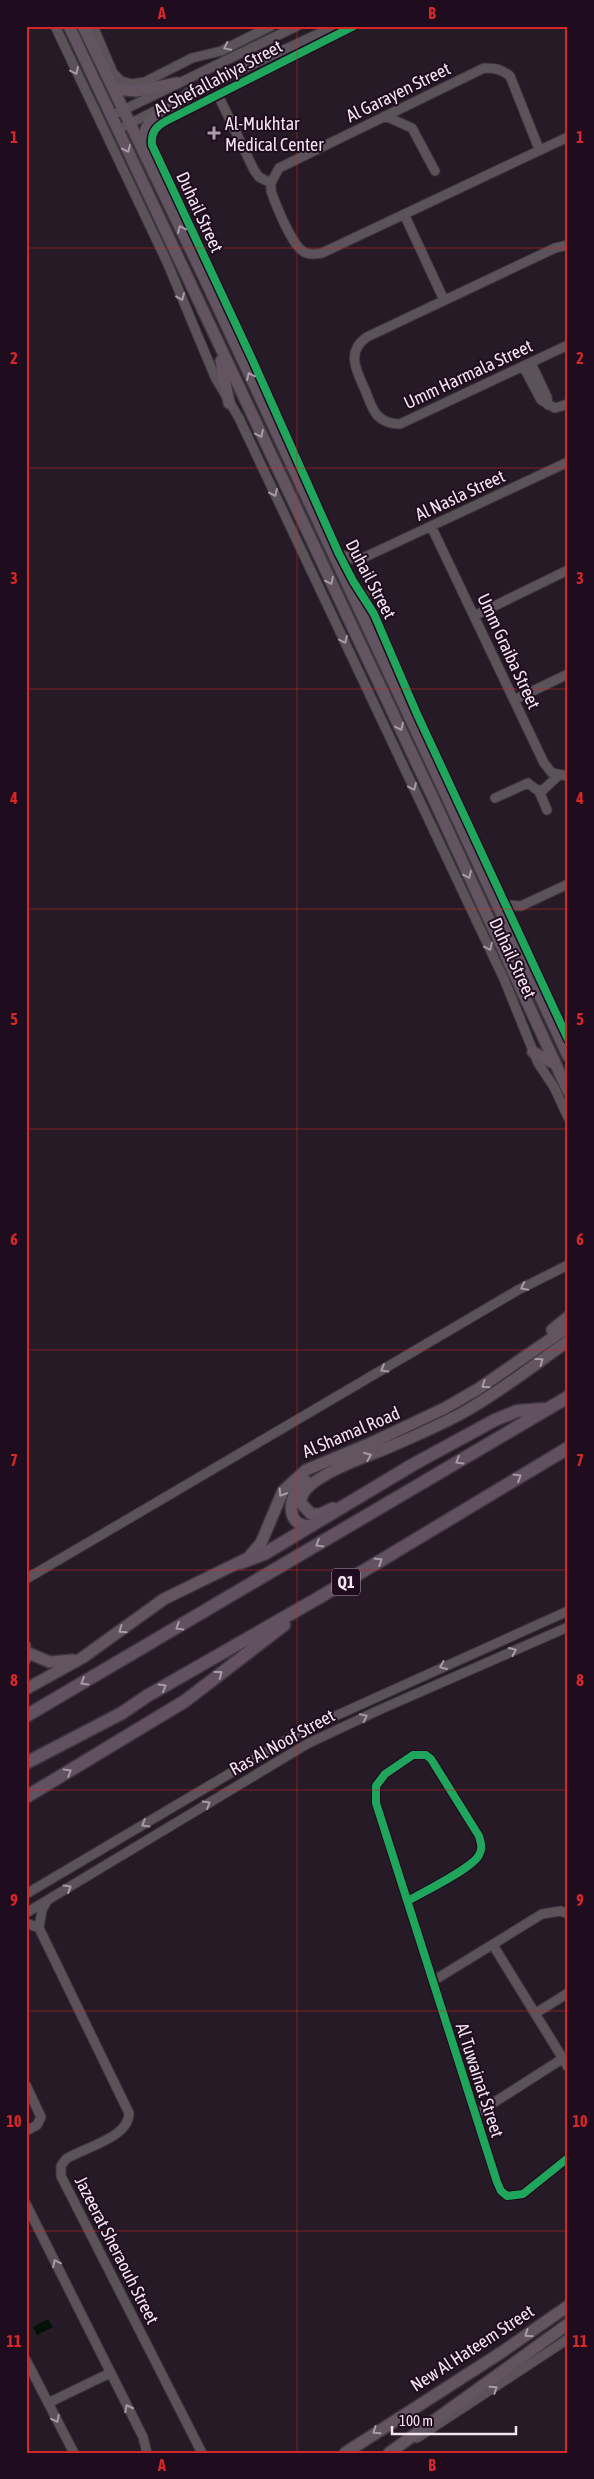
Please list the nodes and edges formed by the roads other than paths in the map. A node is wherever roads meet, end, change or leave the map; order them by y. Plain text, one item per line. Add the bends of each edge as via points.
1 (55, 26) edge
2 (69, 26) edge
3 (271, 26) edge
4 (297, 26) edge
5 (335, 26) edge
6 (354, 26) edge
7 (90, 27) edge
8 (210, 54) junction
9 (285, 59) junction
10 (240, 70) junction
11 (196, 74) junction
12 (177, 83) junction
13 (114, 89) junction
14 (188, 94) junction
15 (218, 95) junction
16 (124, 109) junction
17 (111, 116) junction
18 (385, 116) junction
19 (131, 123) junction
20 (118, 130) junction
21 (153, 132) joint
22 (568, 136) edge
23 (539, 149) junction
24 (144, 154) junction
25 (435, 171) dead end
26 (271, 183) junction
27 (404, 214) junction
28 (568, 245) edge
29 (202, 273) junction
30 (222, 293) junction
31 (444, 300) junction
32 (217, 342) junction
33 (568, 345) edge
34 (527, 365) junction
35 (229, 402) junction
36 (568, 404) edge
37 (568, 462) edge
38 (431, 526) junction
39 (339, 554) junction
40 (365, 557) junction
41 (568, 570) edge
42 (352, 581) junction
43 (363, 596) junction
44 (474, 616) junction
45 (568, 674) edge
46 (395, 688) junction
47 (514, 700) junction
48 (558, 776) junction
49 (568, 776) edge
50 (539, 791) junction
51 (495, 798) dead end
52 (547, 810) dead end
53 (568, 884) edge
54 (507, 904) junction
55 (521, 906) junction
56 (513, 918) junction
57 (566, 1036) edge
58 (533, 1052) junction
59 (567, 1055) edge
60 (554, 1064) junction
61 (568, 1090) edge
62 (568, 1117) edge
63 (568, 1265) edge
64 (568, 1317) edge
65 (568, 1327) edge
66 (568, 1341) edge
67 (511, 1367) junction
68 (568, 1397) edge
69 (546, 1410) junction
70 (568, 1448) edge
71 (343, 1465) junction
72 (360, 1497) junction
73 (311, 1526) junction
74 (240, 1563) junction
75 (26, 1580) edge
76 (320, 1597) junction
77 (568, 1611) edge
78 (568, 1627) edge
79 (27, 1652) edge
80 (82, 1658) junction
81 (26, 1689) edge
82 (26, 1716) edge
83 (26, 1763) edge
84 (26, 1797) edge
85 (26, 1894) edge
86 (47, 1901) junction
87 (408, 1901) junction
88 (565, 1910) edge
89 (26, 1913) edge
90 (26, 1923) edge
91 (40, 1928) junction
92 (493, 1945) junction
93 (433, 1981) junction
94 (568, 1992) edge
95 (536, 2013) junction
96 (562, 2059) junction
97 (568, 2067) edge
98 (26, 2084) edge
99 (476, 2114) junction
100 (26, 2131) edge
101 (568, 2158) edge
102 (26, 2204) edge
103 (568, 2306) edge
104 (568, 2324) edge
105 (568, 2339) edge
106 (26, 2360) edge
107 (110, 2373) junction
108 (48, 2403) junction
109 (390, 2452) edge
110 (74, 2453) edge
111 (147, 2453) edge
112 (202, 2453) edge
113 (345, 2453) edge

1 -> 35 street, Duhail Street via 167,262 215,377
2 - 17 main road, Duhail Street
3 -> 8 street
4 - 11 street, Al Shefallahiya Street
5 - 10 street, Al Shefallahiya Street
6 - 9 street, Al Shefallahiya Street
7 - 8 street, Duhail Street via 111,70 121,81 141,83 192,58
7 - 13 main road, Duhail Street via 98,59
8 - 11 street
9 - 10 street
9 - 15 street, Al Shefallahiya Street
10 - 14 street, Al Shefallahiya Street
11 - 12 street, Al Shefallahiya Street
12 - 13 main road via 137,91
12 - 16 street, Al Shefallahiya Street
13 - 16 main road, Duhail Street
14 - 19 street, Al Shefallahiya Street
14 - 24 main road via 148,123 144,133
15 - 21 street, Al Shefallahiya Street via 157,126
15 - 26 street via 254,170 259,177
16 - 17 street, Al Shefallahiya Street
16 - 19 main road, Duhail Street
17 - 20 main road, Duhail Street
18 - 23 street, Al Garayen Street via 484,68 494,68 510,76
18 - 25 street via 412,128
18 - 26 street, Al Garayen Street via 279,168
19 - 20 street, Al Shefallahiya Street
19 - 24 main road, Duhail Street
20 -> 32 main road, Duhail Street
21 - 30 street, Duhail Street via 152,145
22 - 23 street
23 - 27 street
29 -> 24 main road, Duhail Street
26 - 27 street via 274,199 294,242 306,253 322,253
27 - 31 street
28 - 31 street via 555,248
29 - 30 main road
46 -> 29 main road, Duhail Street
30 - 39 street, Duhail Street
31 - 34 street, Umm Harmala Street via 367,336 357,346 354,364 378,416 392,424 407,422
32 - 35 main road
32 -> 60 main road, Duhail Street via 434,800
33 - 34 street, Umm Harmala Street
34 - 36 street via 547,397 548,405 555,408
35 -> 58 street, Duhail Street via 504,979
37 - 38 street, Al Nasla Street
38 - 40 street, Al Nasla Street
38 - 44 street, Umm Graiba Street
39 - 40 street via 354,559
39 - 42 street, Duhail Street
40 - 42 street via 354,570
41 - 44 street
42 - 43 street, Duhail Street
43 - 46 main road
43 - 54 street, Duhail Street
44 - 47 street, Umm Graiba Street
45 - 47 street
46 - 59 main road, Duhail Street
47 - 48 street, Umm Graiba Street via 544,763
48 - 49 street
48 - 50 street
50 - 51 street via 528,782
50 - 52 street
53 - 55 street
54 - 55 street
54 - 56 street, Duhail Street
55 - 56 street
56 - 57 street, Duhail Street
57 - 59 main road
58 - 60 main road
58 - 62 street, Duhail Street
60 - 61 main road, Duhail Street
63 -> 75 street via 518,1290 282,1427
64 - 67 main road
65 - 67 main road, Al Shamal Road
71 -> 66 main road, Al Shamal Road via 426,1432 464,1412
67 -> 74 main road, Al Shamal Road via 428,1417 299,1474 279,1496 258,1547
68 - 69 highway
69 - 72 highway via 525,1410 503,1416
69 -> 82 highway
76 -> 70 highway, Q1
71 - 72 main road, Al Shamal Road via 305,1489 301,1498 303,1508 311,1514 320,1514
71 - 73 main road, Al Shamal Road via 310,1478 293,1494 294,1518 303,1525
72 - 73 highway
73 - 74 highway via 258,1557
74 -> 80 main road, Al Shamal Road via 164,1600
83 -> 76 highway, Q1 via 122,1712
84 -> 76 highway via 185,1701
77 -> 85 street, Ras Al Noof Street via 300,1732
86 -> 78 street, Ras Al Noof Street via 307,1744
79 - 80 main road via 55,1663
80 - 81 main road, Al Shamal Road
86 - 89 street, Ras Al Noof Street
86 - 91 street via 40,1917
87 - 87 street, Al Tuwainat Street via 375,1794 376,1786 385,1774 413,1755 420,1754 431,1759 479,1836 481,1853 472,1864
87 - 93 street, Al Tuwainat Street
88 - 92 street via 542,1914
90 - 91 street
91 - 112 street, Jazeerat Sheraouh Street via 130,2113 122,2131 66,2159 61,2166 62,2176
92 - 93 street
92 - 95 street
93 - 99 street, Al Tuwainat Street
94 - 95 street
95 - 96 street
96 - 97 street
96 - 99 street
98 - 100 street via 41,2117 37,2126
99 - 101 street, Al Tuwainat Street via 497,2182 507,2196 523,2194
107 -> 102 street
103 -> 113 main road, New Al Hateem Street
104 - 109 main road, New Al Hateem Street
109 -> 105 street via 440,2425
106 - 108 street
107 - 108 street
111 -> 107 street via 143,2437
108 -> 110 street

